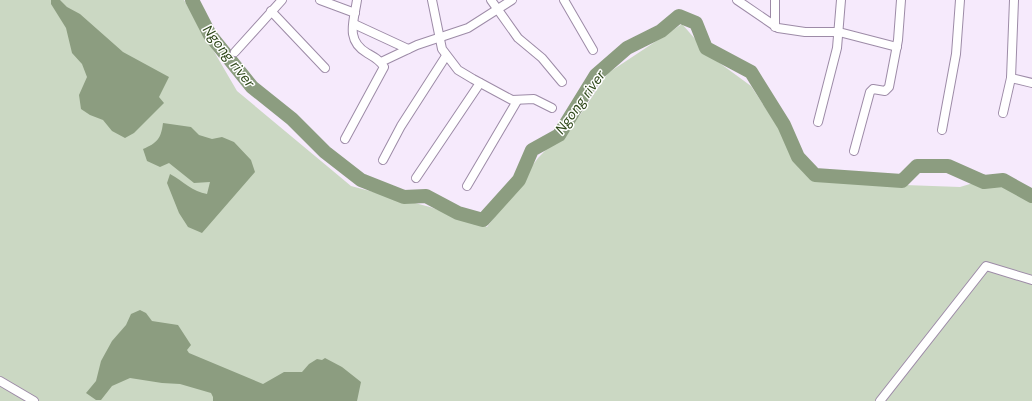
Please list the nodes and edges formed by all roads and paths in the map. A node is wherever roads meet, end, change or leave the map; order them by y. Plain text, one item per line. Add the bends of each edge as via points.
1 (282, 0) edge
2 (320, 0) edge
3 (358, 0) edge
4 (432, 0) edge
5 (491, 0) edge
6 (512, 0) edge
7 (564, 0) edge
8 (737, 0) edge
9 (775, 0) edge
10 (841, 0) edge
11 (901, 0) edge
12 (960, 0) edge
13 (1014, 0) edge
14 (497, 9) junction
15 (272, 11) junction
16 (356, 13) junction
17 (354, 24) junction
18 (775, 27) junction
19 (839, 32) junction
20 (439, 39) junction
21 (897, 47) junction
22 (408, 49) junction
23 (593, 50) dead end
24 (235, 52) dead end
25 (446, 56) junction
26 (381, 62) junction
27 (325, 68) dead end
28 (1011, 78) junction
29 (562, 82) dead end
30 (480, 83) junction
31 (1032, 83) edge
32 (517, 101) junction
33 (552, 108) dead end
34 (1003, 112) dead end
35 (818, 122) dead end
36 (942, 130) dead end
37 (345, 139) dead end
38 (854, 151) dead end
39 (383, 160) dead end
40 (416, 178) dead end
41 (467, 186) dead end
42 (1032, 280) edge
43 (0, 381) edge
44 (34, 401) edge
45 (880, 401) edge

1 - 15 street
2 - 16 street
3 - 16 street
4 - 20 street
5 - 14 street
6 - 14 street
7 - 23 street
8 - 18 street
9 - 18 street
10 - 19 street
11 - 21 street
12 - 36 street via 955,64
13 - 28 street
14 - 20 street via 468,28
14 - 29 street via 518,38 542,58
15 - 24 street
15 - 27 street
16 - 17 street
17 - 22 street
17 - 26 street via 354,41 357,46
18 - 19 street via 786,30
19 - 21 street
19 - 35 street
20 - 22 street
20 - 25 street
21 - 38 street via 889,87 885,91 870,92
22 - 26 street
25 - 30 street via 458,70
25 - 39 street via 401,126
26 - 37 street via 384,69
28 - 31 street
28 - 34 street
30 - 32 street
30 - 40 street
32 - 33 street via 534,100
32 - 41 street
42 - 45 street via 986,266
43 - 44 street

